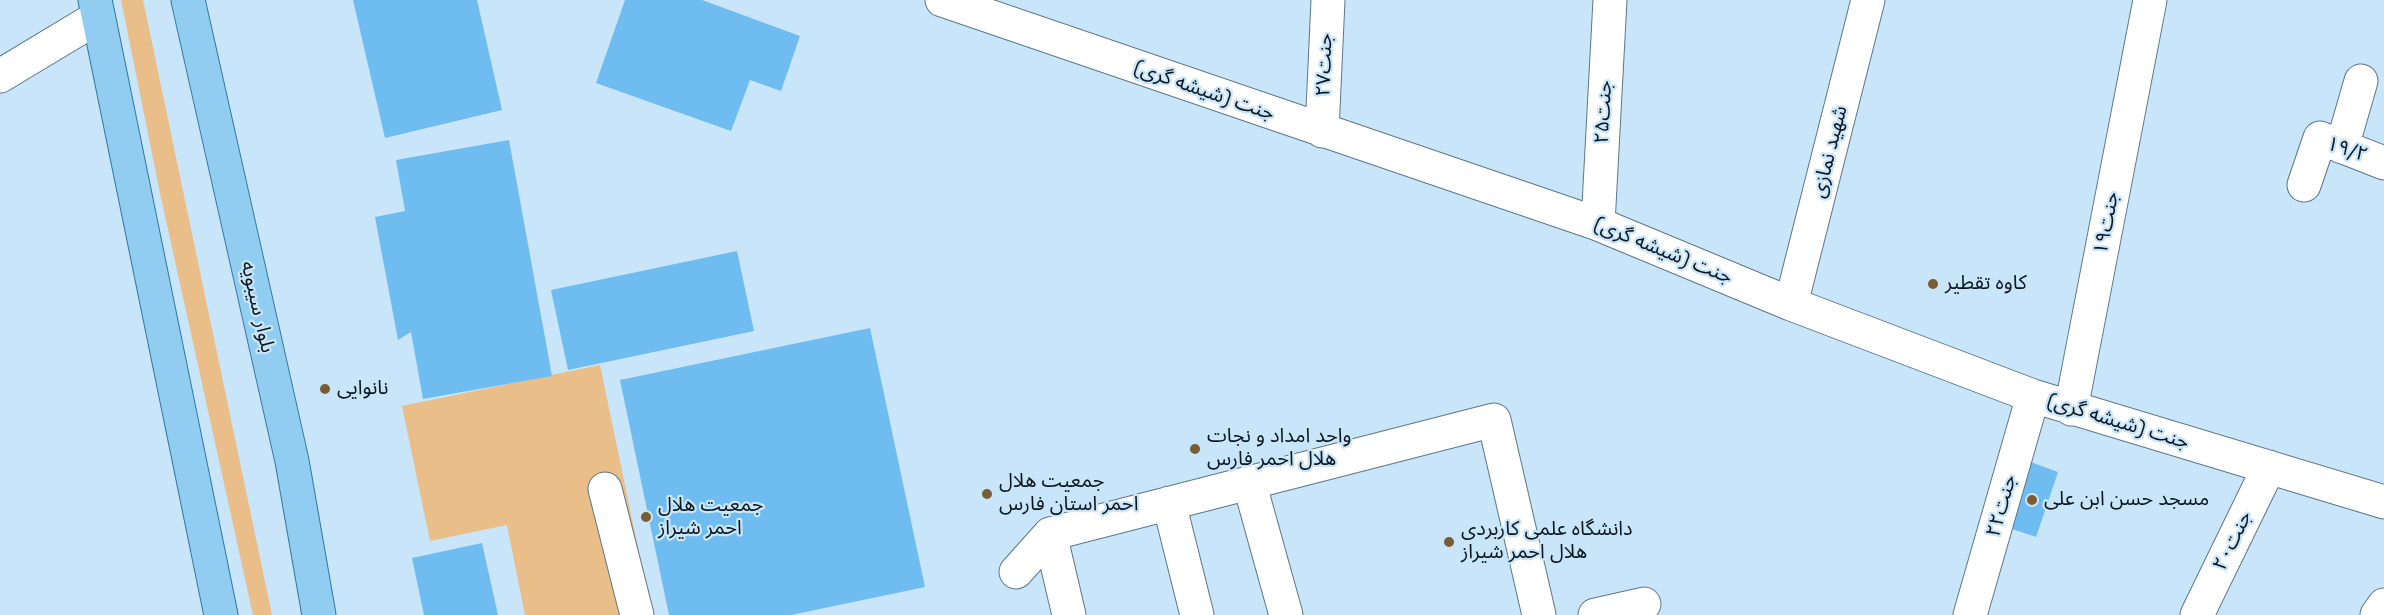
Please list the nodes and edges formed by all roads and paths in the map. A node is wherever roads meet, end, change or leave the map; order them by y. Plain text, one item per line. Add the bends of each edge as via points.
1 (188, 0) edge
2 (942, 0) edge
3 (1328, 0) edge
4 (1610, 0) edge
5 (1868, 0) edge
6 (2150, 0) edge
7 (981, 7) edge
8 (97, 8) edge
9 (0, 76) edge
10 (2361, 81) dead end
11 (1322, 131) junction
12 (2342, 147) junction
13 (2384, 163) edge
14 (2304, 185) dead end
15 (1598, 224) junction
16 (1791, 304) junction
17 (2033, 396) junction
18 (2071, 409) junction
19 (2269, 467) junction
20 (1249, 482) junction
21 (605, 489) dead end
22 (2384, 502) edge
23 (1169, 503) junction
24 (1050, 534) junction
25 (1016, 572) dead end
26 (1644, 604) dead end
27 (2384, 604) edge
28 (221, 615) edge
29 (319, 615) edge
30 (637, 615) edge
31 (1068, 615) edge
32 (1197, 615) edge
33 (1286, 615) edge
34 (1539, 615) edge
35 (1595, 615) edge
36 (1970, 615) edge
37 (2197, 615) edge
38 (2377, 615) edge

1 - 29 main road, بلوار سیبویه via 292,461
2 - 7 street, جنت (شیشه گری)
3 - 11 street, جنت۲۷
4 - 15 street, جنت۲۵
5 - 16 street, شهید نمازی
6 - 18 street, جنت۱۹
7 - 11 street, جنت (شیشه گری)
8 - 9 street
8 - 28 main road
10 - 12 street
11 - 15 street, جنت (شیشه گری)
12 - 13 street, ۱۹/۲
12 - 14 street, ۱۹/۲ via 2320,138
15 - 16 street, جنت (شیشه گری)
16 - 17 street, جنت (شیشه گری)
17 - 18 street, جنت (شیشه گری)
17 - 36 street, جنت۲۲
18 - 19 street, جنت (شیشه گری)
19 - 22 street, جنت (شیشه گری)
19 - 37 street, جنت۲۰
20 - 23 street
20 - 33 street
20 - 34 street via 1494,420
21 - 30 street
23 - 24 street
23 - 32 street
24 - 25 street
24 - 31 street
26 - 35 street
27 - 38 street

